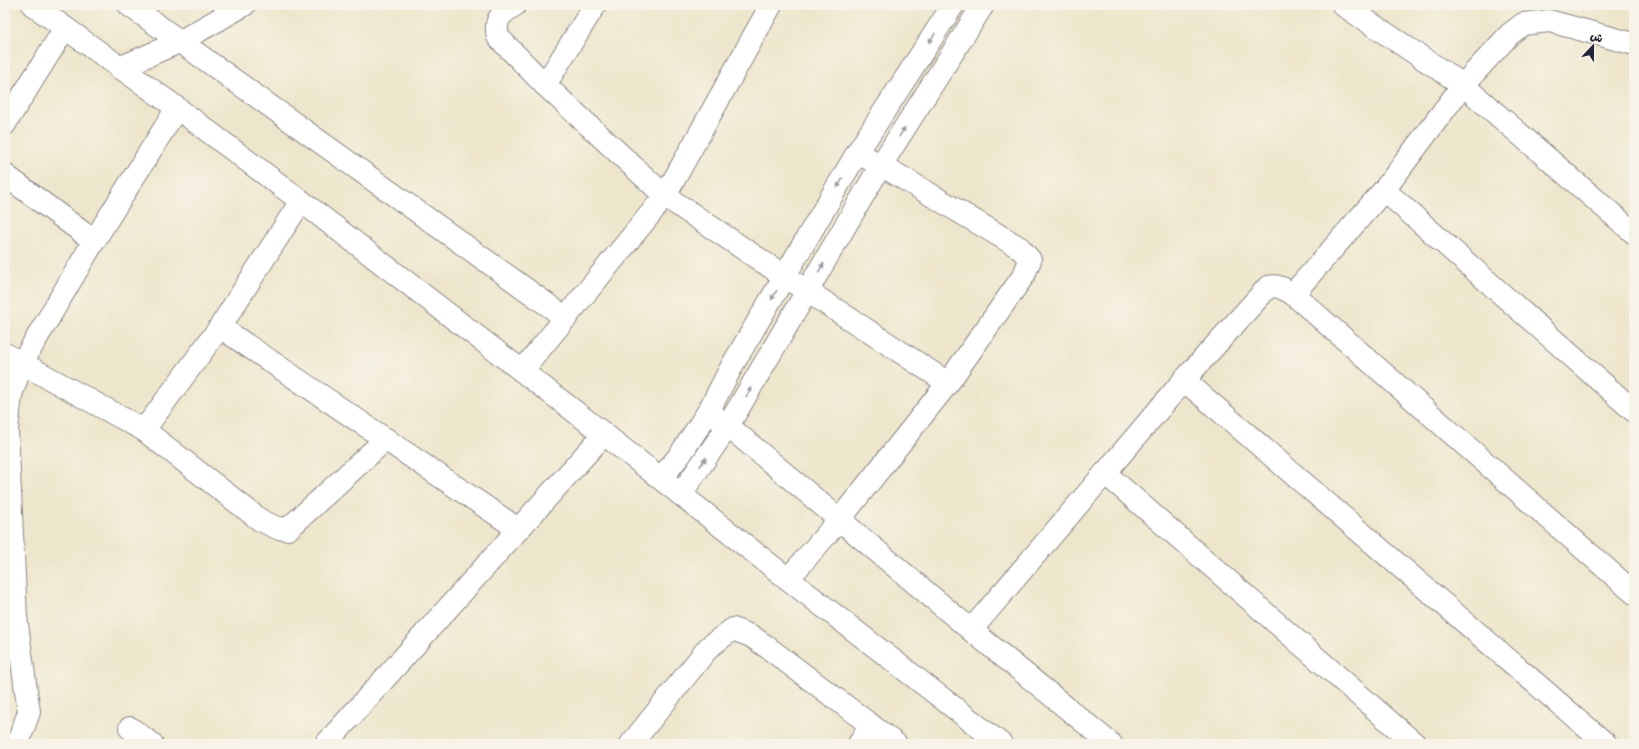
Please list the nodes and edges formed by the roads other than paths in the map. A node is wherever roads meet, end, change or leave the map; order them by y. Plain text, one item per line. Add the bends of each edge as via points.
1 (33, 5) edge
2 (129, 5) edge
3 (244, 5) edge
4 (514, 5) edge
5 (595, 5) edge
6 (771, 5) edge
7 (953, 5) edge
8 (983, 5) edge
9 (1350, 9) edge
10 (65, 28) junction
11 (180, 42) junction
12 (1634, 44) edge
13 (119, 68) junction
14 (545, 85) junction
15 (1463, 85) junction
16 (177, 108) junction
17 (5, 124) edge
18 (857, 153) junction
19 (881, 165) junction
20 (5, 175) edge
21 (1384, 190) junction
22 (665, 196) junction
23 (301, 201) junction
24 (1634, 233) edge
25 (94, 241) junction
26 (784, 276) junction
27 (808, 291) junction
28 (1293, 294) junction
29 (566, 318) junction
30 (220, 327) junction
31 (14, 358) edge
32 (522, 371) junction
33 (1184, 380) junction
34 (948, 382) junction
35 (1634, 411) edge
36 (708, 412) junction
37 (728, 426) junction
38 (144, 430) junction
39 (604, 434) junction
40 (386, 439) junction
41 (1105, 473) junction
42 (661, 478) junction
43 (681, 494) junction
44 (840, 519) junction
45 (518, 528) junction
46 (788, 579) junction
47 (1634, 593) edge
48 (11, 618) edge
49 (971, 630) junction
50 (871, 725) junction
51 (130, 728) dead end
52 (15, 744) edge
53 (152, 744) edge
54 (326, 744) edge
55 (631, 744) edge
56 (859, 744) edge
57 (896, 744) edge
58 (1001, 744) edge
59 (1111, 744) edge
60 (1415, 744) edge
61 (1606, 744) edge

1 - 10 street
2 - 11 street
3 - 11 street
4 - 14 street via 502,13 498,21 498,37
5 - 14 street
6 - 22 street
7 -> 18 street
19 -> 8 street
9 - 15 street
10 - 13 street
10 - 17 street
11 - 13 street
11 - 29 street
12 - 15 street via 1549,21 1524,24 1510,34
13 - 16 street
14 - 22 street
15 - 21 street
15 - 24 street
16 - 23 street
16 - 25 street
18 - 19 street
18 -> 26 street
27 -> 19 street
19 - 34 street via 1020,248 1030,260 1024,275
20 - 25 street
21 - 28 street
21 - 35 street
22 - 26 street
22 - 29 street
23 - 30 street
23 - 32 street
25 - 31 street
26 - 27 street
26 -> 36 street
27 - 34 street
37 -> 27 street
28 - 33 street via 1274,285 1268,287
28 - 47 street
29 - 32 street
30 - 38 street
30 - 40 street
31 - 38 street
31 - 48 street via 7,430
32 - 39 street
33 - 41 street
33 - 61 street
34 - 44 street
36 - 37 street
36 - 42 street via 680,455
43 -> 37 street
37 - 44 street
38 - 40 street via 260,520 277,528 288,529
39 - 42 street
39 - 45 street
40 - 45 street
41 - 49 street
41 - 60 street
42 - 43 street
43 - 46 street
44 - 46 street
44 - 49 street
45 - 54 street
46 - 58 street
48 - 52 street via 28,712
49 - 59 street
50 - 55 street via 767,647 751,636 733,629 709,647
50 - 56 street
50 - 57 street
51 - 53 street

